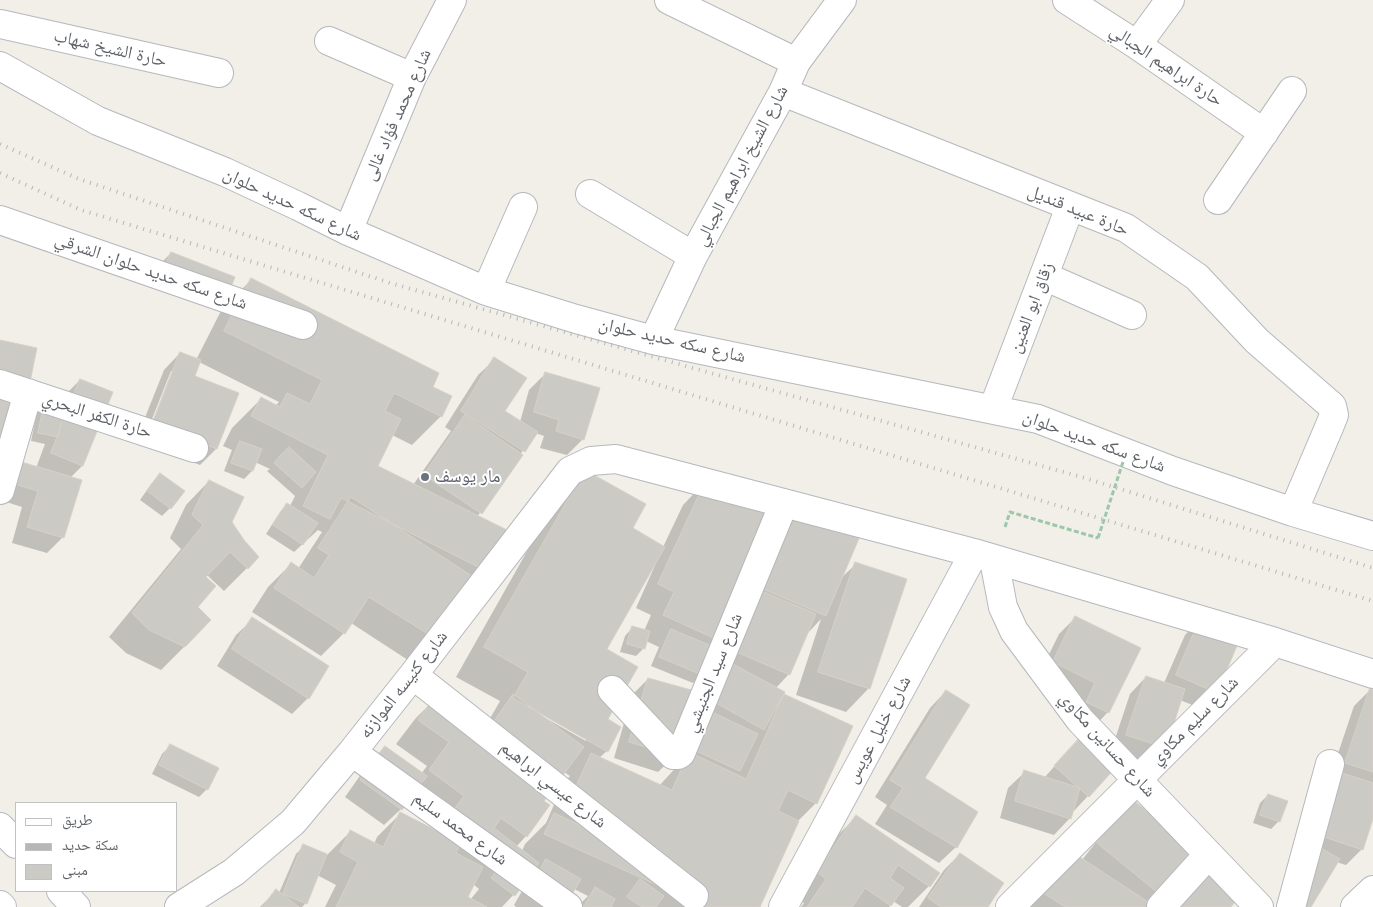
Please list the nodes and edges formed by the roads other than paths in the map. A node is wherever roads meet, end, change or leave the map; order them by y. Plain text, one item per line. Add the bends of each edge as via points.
1 (452, 0) edge
2 (669, 0) edge
3 (842, 0) edge
4 (1067, 0) edge
5 (1170, 0) edge
6 (0, 24) edge
7 (328, 41) dead end
8 (1137, 45) junction
9 (796, 62) junction
10 (0, 66) edge
11 (219, 73) dead end
12 (412, 77) junction
13 (1292, 91) dead end
14 (783, 92) junction
15 (1264, 133) junction
16 (590, 194) dead end
17 (1218, 200) dead end
18 (523, 207) dead end
19 (1070, 207) junction
20 (0, 220) edge
21 (348, 231) junction
22 (693, 256) junction
23 (1044, 276) junction
24 (486, 291) junction
25 (1132, 315) dead end
26 (303, 325) dead end
27 (654, 340) junction
28 (0, 384) edge
29 (28, 393) junction
30 (993, 409) junction
31 (194, 448) dead end
32 (0, 490) edge
33 (784, 503) junction
34 (1293, 512) junction
35 (1373, 536) edge
36 (984, 556) junction
37 (1274, 642) junction
38 (1373, 674) edge
39 (413, 675) junction
40 (612, 690) dead end
41 (352, 752) junction
42 (1330, 764) dead end
43 (1136, 779) junction
44 (0, 827) edge
45 (15, 843) edge
46 (1208, 855) junction
47 (1373, 890) edge
48 (62, 892) edge
49 (694, 896) dead end
50 (76, 907) edge
51 (179, 907) edge
52 (568, 907) edge
53 (783, 907) edge
54 (1010, 907) edge
55 (1161, 907) edge
56 (1259, 907) edge
57 (1291, 907) edge
58 (1355, 907) edge

1 - 12 street, شارع محمد فؤاد غالى
2 - 9 street
3 - 9 street, شارع الشيخ ابراهيم الجبالي
4 - 8 street, حارة ابراهيم الجبالي
5 - 8 street
6 - 11 street, حارة الشيخ شهاب
7 - 12 street
8 - 15 street, حارة ابراهيم الجبالي
9 - 14 street, شارع الشيخ ابراهيم الجبالي
10 - 21 street, شارع سكه حديد حلوان via 98,121 225,172
12 - 21 street, شارع محمد فؤاد غالى
13 - 15 street
14 - 19 street, حارة عبيد قنديل
14 - 22 street, شارع الشيخ ابراهيم الجبالي
15 - 17 street
16 - 22 street
18 - 24 street
19 - 23 street, زقاق ابو العنين
19 - 34 street, حارة عبيد قنديل via 1126,228 1197,277 1257,340 1332,406 1334,416
20 - 26 street, شارع سكه حديد حلوان الشرقي
21 - 24 street, شارع سكه حديد حلوان
22 - 27 street, شارع الشيخ ابراهيم الجبالي
23 - 25 street
23 - 30 street, زقاق ابو العنين
24 - 27 street, شارع سكه حديد حلوان
27 - 30 street, شارع سكه حديد حلوان
28 - 29 street, حارة الكفر البحري
29 - 31 street, حارة الكفر البحري
29 - 32 street
30 - 34 street, شارع سكه حديد حلوان via 1038,418 1173,471
33 - 36 street
33 - 39 street, شارع كنيسه الموازنه via 616,459 591,461 570,470
33 - 40 street, شارع سيد الجنيشي via 681,753 673,755
34 - 35 street, شارع سكه حديد حلوان
36 - 37 street
36 - 43 street, شارع حسانين مكاوي via 1014,631 1080,720
36 - 53 street, شارع خليل عويس
37 - 38 street
37 - 43 street, شارع سليم مكاوي
39 - 41 street, شارع كنيسه الموازنه
39 - 49 street, شارع عيسي ابراهيم
41 - 51 street, شارع كنيسه الموازنه via 293,822 234,872
41 - 52 street, شارع محمد سليم
42 - 57 street
43 - 46 street, شارع حسانين مكاوي
43 - 54 street, شارع سليم مكاوي
44 - 45 street
46 - 55 street
46 - 56 street, شارع حسانين مكاوي
47 - 58 street
48 - 50 street

